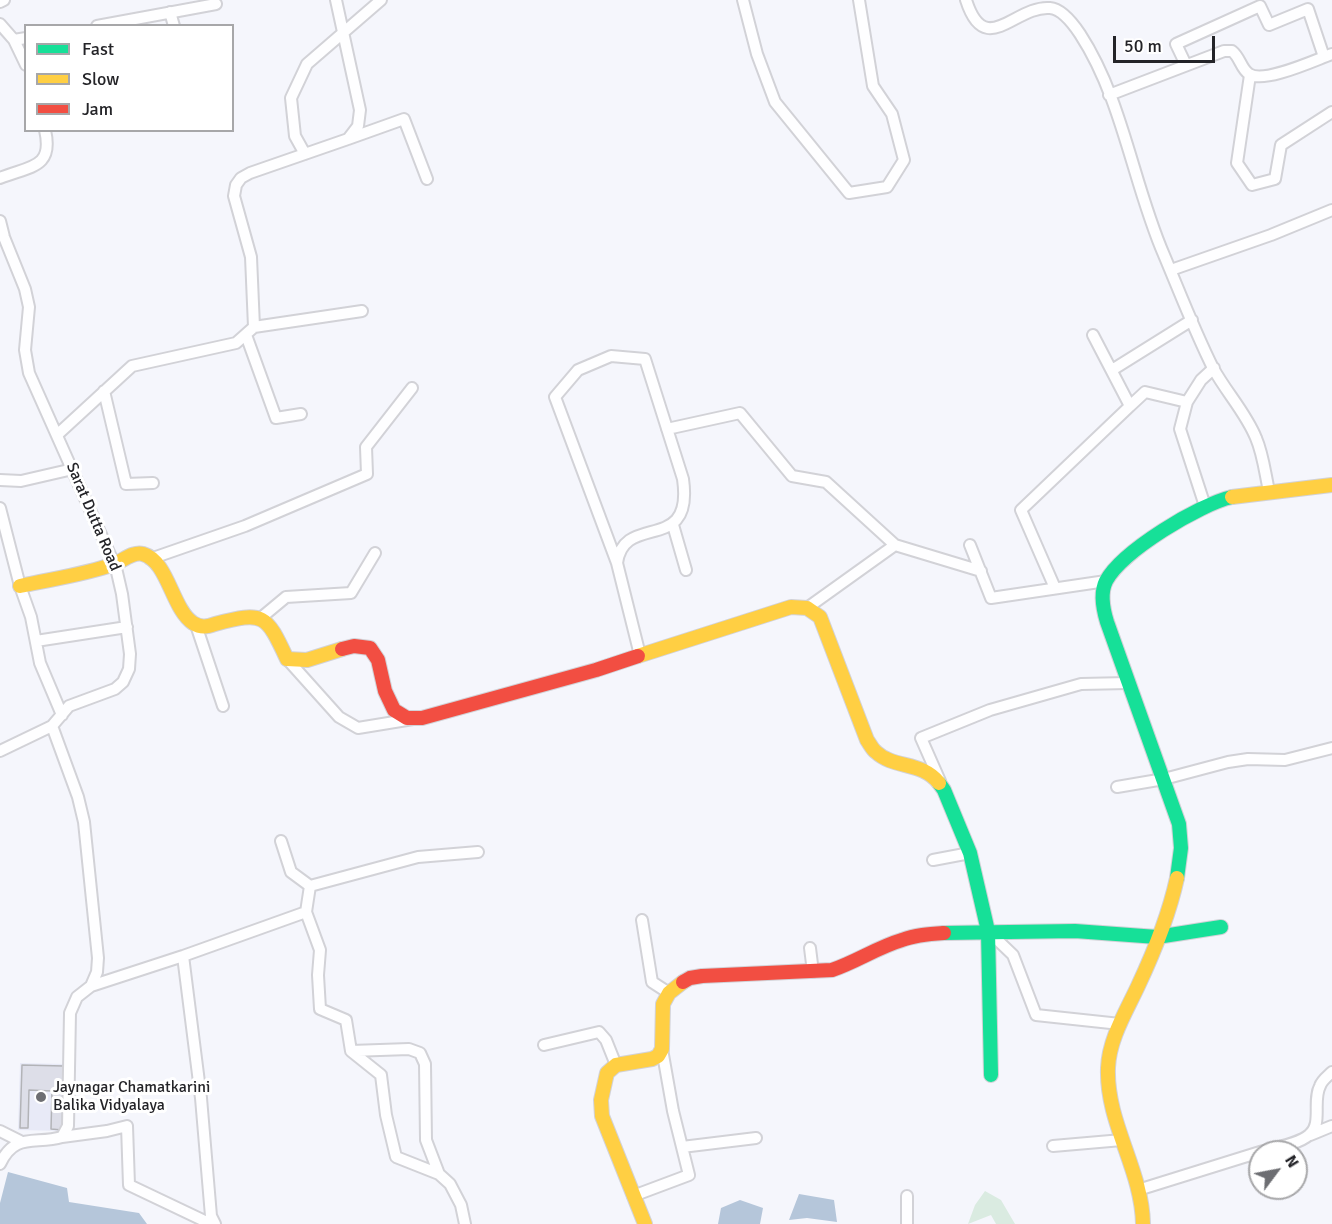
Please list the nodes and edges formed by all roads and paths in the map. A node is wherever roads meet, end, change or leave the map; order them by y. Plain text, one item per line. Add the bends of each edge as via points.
1 (336, 0) edge
2 (381, 0) edge
3 (743, 0) edge
4 (859, 0) edge
5 (966, 0) edge
6 (216, 4) dead end
7 (170, 12) junction
8 (0, 24) edge
9 (107, 24) edge
10 (173, 24) edge
11 (343, 33) junction
12 (24, 38) edge
13 (14, 40) junction
14 (1328, 56) edge
15 (24, 61) edge
16 (1186, 65) junction
17 (1250, 75) junction
18 (1109, 95) junction
19 (1332, 112) edge
20 (46, 132) edge
21 (348, 139) junction
22 (305, 154) junction
23 (0, 178) edge
24 (427, 179) dead end
25 (1332, 210) edge
26 (0, 221) edge
27 (1171, 270) junction
28 (362, 310) dead end
29 (1192, 320) junction
30 (250, 331) junction
31 (1093, 335) dead end
32 (1214, 368) junction
33 (1112, 370) junction
34 (412, 388) dead end
35 (104, 392) junction
36 (1186, 402) junction
37 (1130, 406) junction
38 (301, 414) dead end
39 (667, 429) junction
40 (58, 434) junction
41 (73, 470) junction
42 (0, 480) edge
43 (153, 483) dead end
44 (1332, 485) edge
45 (1269, 491) junction
46 (1205, 506) junction
47 (0, 508) edge
48 (673, 525) junction
49 (895, 545) junction
50 (970, 545) dead end
51 (375, 553) dead end
52 (150, 559) junction
53 (617, 563) junction
54 (115, 564) junction
55 (686, 570) dead end
56 (981, 572) junction
57 (1106, 581) junction
58 (20, 586) junction
59 (1055, 588) junction
60 (807, 608) junction
61 (262, 617) junction
62 (196, 626) junction
63 (127, 627) junction
64 (36, 641) junction
65 (640, 655) junction
66 (287, 659) junction
67 (1128, 682) junction
68 (223, 706) dead end
69 (62, 715) junction
70 (422, 718) junction
71 (52, 726) junction
72 (1332, 748) edge
73 (0, 751) edge
74 (1164, 779) junction
75 (1117, 787) dead end
76 (944, 790) junction
77 (281, 841) dead end
78 (478, 852) dead end
79 (970, 853) junction
80 (933, 860) dead end
81 (310, 886) junction
82 (306, 912) junction
83 (642, 920) dead end
84 (1221, 927) dead end
85 (988, 931) junction
86 (1157, 937) junction
87 (810, 948) dead end
88 (183, 956) junction
89 (813, 972) junction
90 (91, 986) junction
91 (669, 993) junction
92 (1120, 1024) junction
93 (544, 1044) dead end
94 (662, 1049) junction
95 (351, 1052) junction
96 (616, 1065) junction
97 (1332, 1072) edge
98 (992, 1075) dead end
99 (1332, 1126) edge
100 (0, 1131) edge
101 (1310, 1135) junction
102 (62, 1137) junction
103 (756, 1138) dead end
104 (1122, 1140) junction
105 (1295, 1140) edge
106 (20, 1141) junction
107 (1053, 1146) dead end
108 (682, 1147) junction
109 (1248, 1156) edge
110 (0, 1164) edge
111 (439, 1174) junction
112 (1138, 1190) junction
113 (633, 1196) junction
114 (907, 1196) dead end
115 (213, 1224) edge
116 (465, 1224) edge
117 (645, 1224) edge
118 (907, 1224) edge
119 (1143, 1224) edge

1 - 11 street
2 - 11 street
3 - 4 street via 756,54 775,102 849,193 887,187 904,160 892,114 873,86
5 - 18 street via 971,16 989,29 1039,9 1052,8 1080,34
6 - 7 street
7 - 9 street
7 - 10 street
8 - 13 street
11 - 21 street via 360,110 358,126
11 - 22 street via 308,64 291,98 295,136
12 - 13 street
13 - 15 street
14 - 16 street via 1308,9 1269,24 1260,6 1176,44
14 - 17 street via 1266,76
16 - 17 street via 1232,51
16 - 18 street
17 - 19 street via 1237,163 1252,184 1275,179 1281,145
18 - 27 street
20 - 23 street via 49,146 41,162
21 - 22 street
21 - 24 street via 404,119
22 - 30 street via 250,173 236,185 234,196 251,256
25 - 27 street
26 - 40 street, Sarat Dutta Road via 29,307 25,350 29,373
27 - 29 street
28 - 30 street
29 - 32 street
29 - 33 street
30 - 35 street via 236,343 132,366
30 - 38 street via 276,418
31 - 33 street
32 - 36 street
32 - 45 street via 1256,438
33 - 37 street
34 - 52 street via 366,447 367,474 244,526
35 - 40 street
35 - 43 street via 126,484
36 - 37 street via 1145,392
36 - 46 street via 1180,429
37 - 59 street via 1021,510
39 - 48 street via 686,497 684,510
39 - 49 street via 740,413 792,476 826,482
39 - 53 street via 645,359 611,356 578,370 555,398
40 - 41 street, Sarat Dutta Road
41 - 42 street via 21,481
41 - 54 street, Sarat Dutta Road
44 - 45 street
45 - 46 street
46 - 57 street via 1145,543
47 - 58 street
48 - 53 street via 628,540 619,550
48 - 55 street
49 - 56 street
49 - 60 street
50 - 56 street
51 - 61 street via 351,593 286,597
52 - 54 street via 136,554
52 - 62 street via 188,620
53 - 65 street
54 - 58 street
54 - 63 street, Sarat Dutta Road
56 - 59 street via 991,598
57 - 59 street
57 - 67 street via 1103,608
58 - 64 street
60 - 65 street via 791,607
60 - 76 street via 820,617 871,746 890,760 920,768
61 - 62 street
61 - 66 street
62 - 68 street
63 - 64 street
63 - 69 street, Sarat Dutta Road via 129,669 123,682 115,689 69,706
64 - 69 street
65 - 70 street
66 - 70 street via 339,717 358,728
66 - 70 street via 307,660 354,646 370,648 378,660 394,710 407,718
67 - 74 street
67 - 76 street via 1081,684 990,710 921,738
69 - 71 street, Sarat Dutta Road
71 - 73 street, Sarat Dutta Road
71 - 90 street via 84,822 98,958
72 - 74 street via 1285,760 1228,762
74 - 75 street
74 - 86 street via 1179,824 1181,849 1169,907
76 - 79 street
77 - 81 street via 291,872
78 - 81 street via 418,857
79 - 80 street
79 - 85 street
81 - 82 street
82 - 88 street
82 - 95 street via 320,950 321,1009 346,1020
83 - 91 street via 652,982
84 - 86 street
85 - 86 street via 1076,931
85 - 89 street via 924,934 900,940 832,970
85 - 92 street via 1013,955 1036,1015
85 - 98 street
86 - 92 street
87 - 89 street
88 - 90 street
88 - 115 street
89 - 91 street via 702,976 690,978
90 - 102 street via 77,998 70,1013 68,1126
91 - 94 street via 663,1004
92 - 104 street via 1108,1069 1109,1097
93 - 96 street via 598,1032 606,1040
94 - 96 street via 652,1059
94 - 108 street
95 - 111 street via 381,1075 396,1157
95 - 111 street via 409,1049 420,1053 425,1064 426,1140
96 - 113 street via 604,1082 602,1116
97 - 101 street via 1319,1087 1316,1127
99 - 101 street
100 - 106 street
101 - 105 street
102 - 106 street
102 - 115 street via 127,1126 129,1185
103 - 108 street
104 - 107 street
104 - 112 street
106 - 110 street
108 - 113 street via 689,1175
109 - 112 street
111 - 116 street via 450,1184 461,1205
112 - 119 street
113 - 117 street
114 - 118 street

